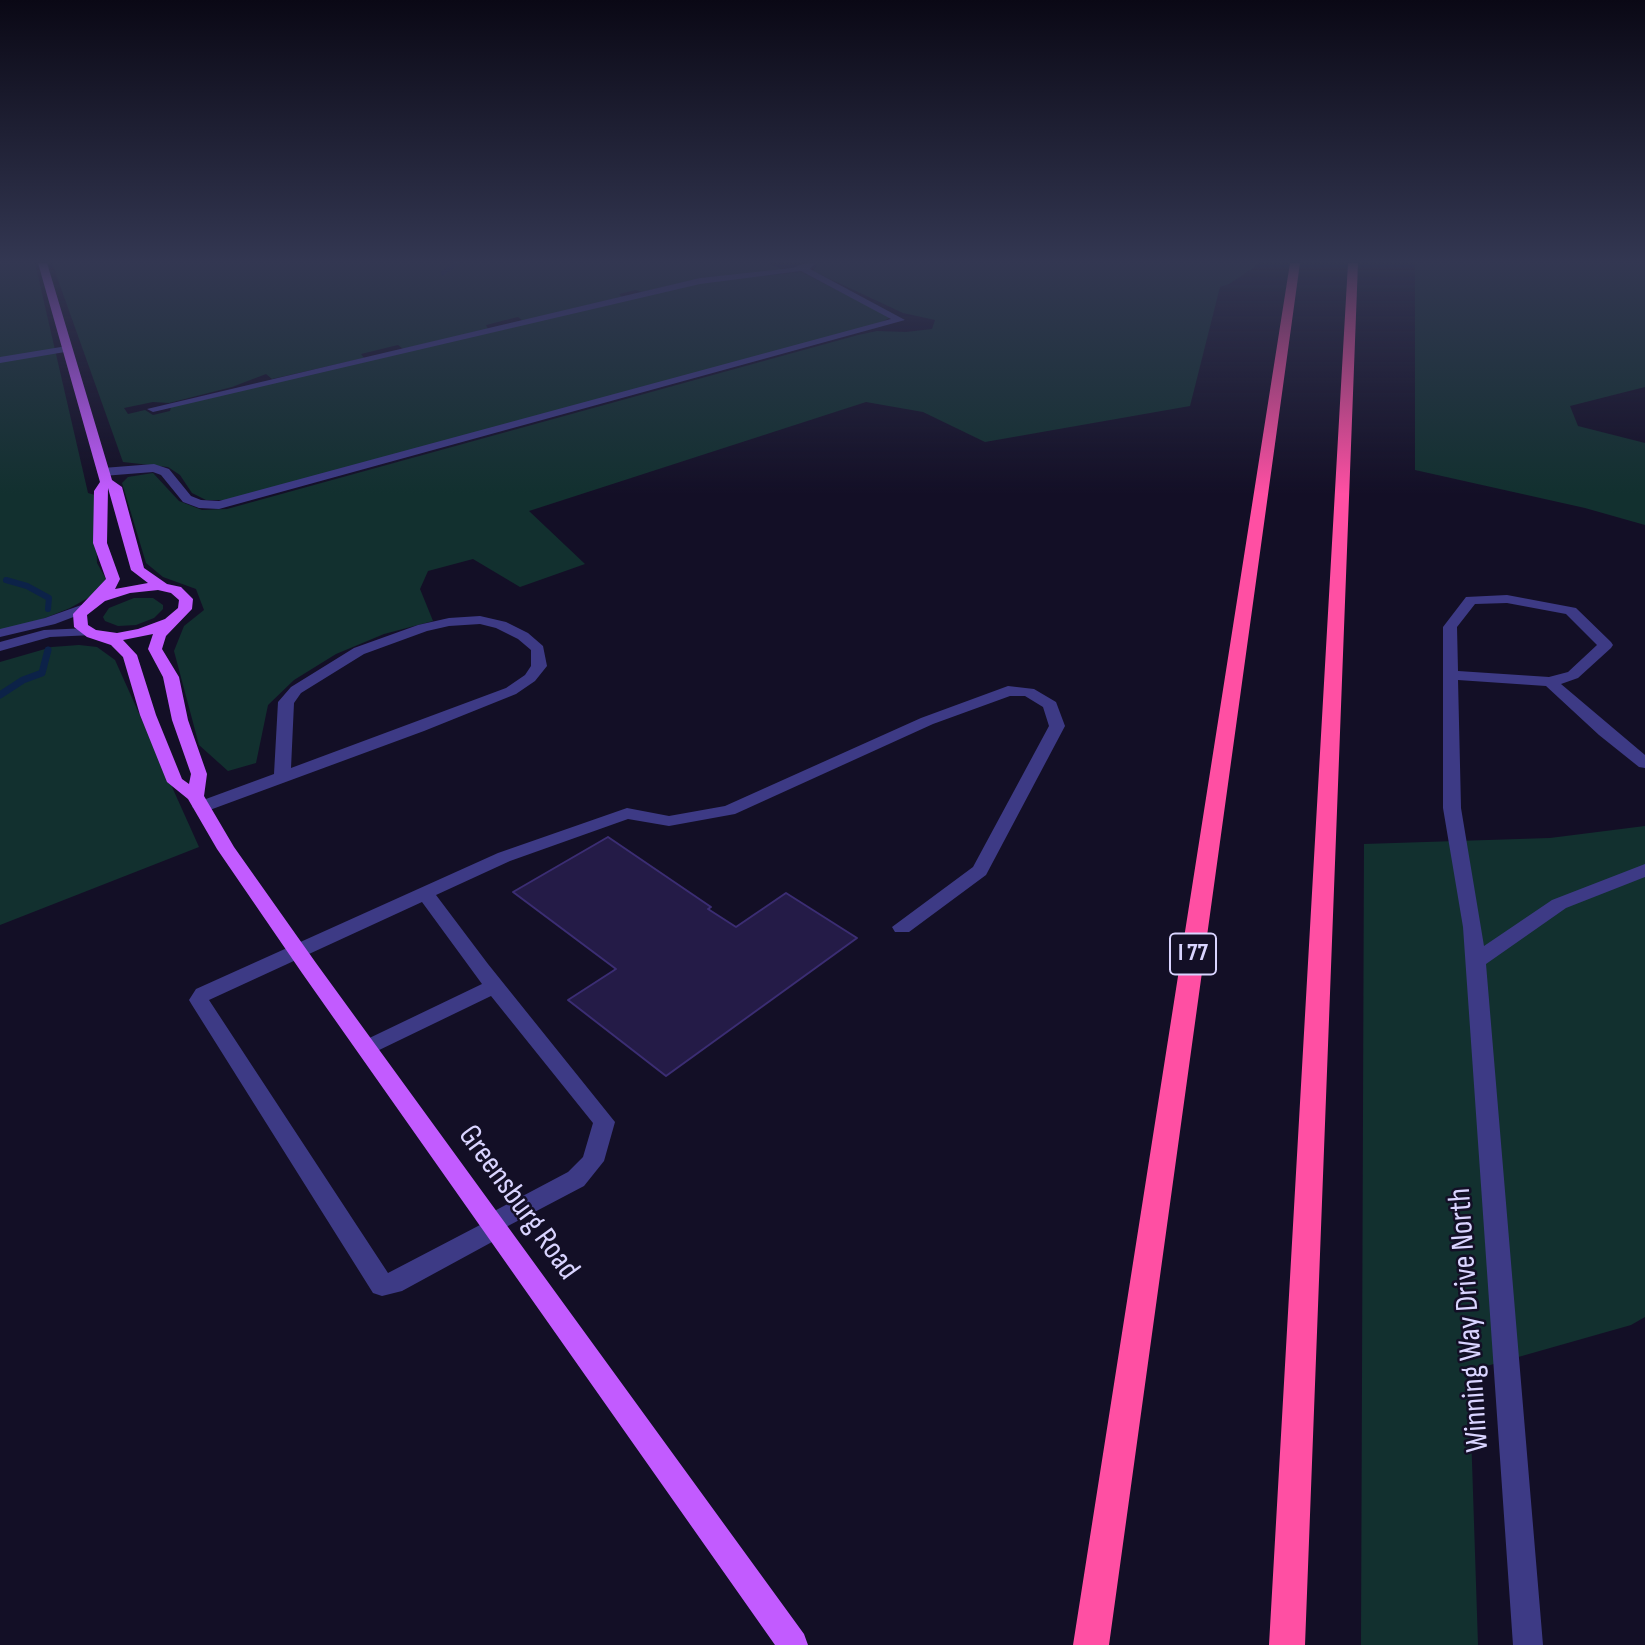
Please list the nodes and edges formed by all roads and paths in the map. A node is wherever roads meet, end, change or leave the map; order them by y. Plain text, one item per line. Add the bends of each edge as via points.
1 (64, 340) edge
2 (449, 340) edge
3 (828, 340) edge
4 (1283, 340) edge
5 (1349, 340) edge
6 (67, 349) junction
7 (0, 360) edge
8 (153, 409) dead end
9 (104, 477) junction
10 (165, 587) junction
11 (91, 604) junction
12 (170, 622) junction
13 (0, 633) edge
14 (92, 634) junction
15 (0, 646) edge
16 (1451, 675) junction
17 (1550, 682) junction
18 (1645, 763) edge
19 (282, 777) junction
20 (198, 801) junction
21 (1645, 870) edge
22 (425, 893) junction
23 (902, 927) dead end
24 (297, 951) junction
25 (1476, 961) junction
26 (494, 985) junction
27 (366, 1048) junction
28 (493, 1226) junction
29 (793, 1645) edge
30 (1091, 1645) edge
31 (1287, 1645) edge
32 (1528, 1645) edge

1 - 6 main road
2 - 8 street
3 - 9 street via 219,505 187,499 165,472 154,468
4 - 30 highway, I 77
5 - 31 highway
6 - 7 street
6 - 9 main road
9 - 10 main road via 116,487 138,570
9 - 11 main road via 100,543 113,579
10 - 11 main road via 129,589
10 - 12 main road via 187,602
11 - 13 street via 50,621
11 - 14 main road via 79,621
12 - 14 main road via 133,635
12 - 20 main road, Greensburg Road via 155,649 172,677 198,774
14 - 15 street via 49,633
14 - 20 main road, Greensburg Road via 116,642 130,655 174,782
16 - 17 street
16 - 17 street, Winning Way Drive North via 1450,627 1471,600 1507,598 1572,611 1606,645 1573,675
16 - 25 street, Winning Way Drive North via 1452,808
17 - 18 street
19 - 19 street via 511,691 539,666 538,649 523,636 480,620 423,628 359,651 296,690 286,702
19 - 20 street
20 - 24 main road, Greensburg Road
21 - 25 street via 1559,904
22 - 23 street via 504,857 627,813 669,821 729,810 927,721 1007,691 1029,692 1050,705 1057,726 980,871
22 - 24 street
22 - 26 street
24 - 27 main road, Greensburg Road
24 - 28 street via 203,994 199,1000 362,1257 382,1285 393,1283
25 - 32 street, Winning Way Drive North
26 - 27 street
26 - 28 street via 604,1122 593,1161 576,1179
27 - 28 main road, Greensburg Road
28 - 29 main road, Greensburg Road

